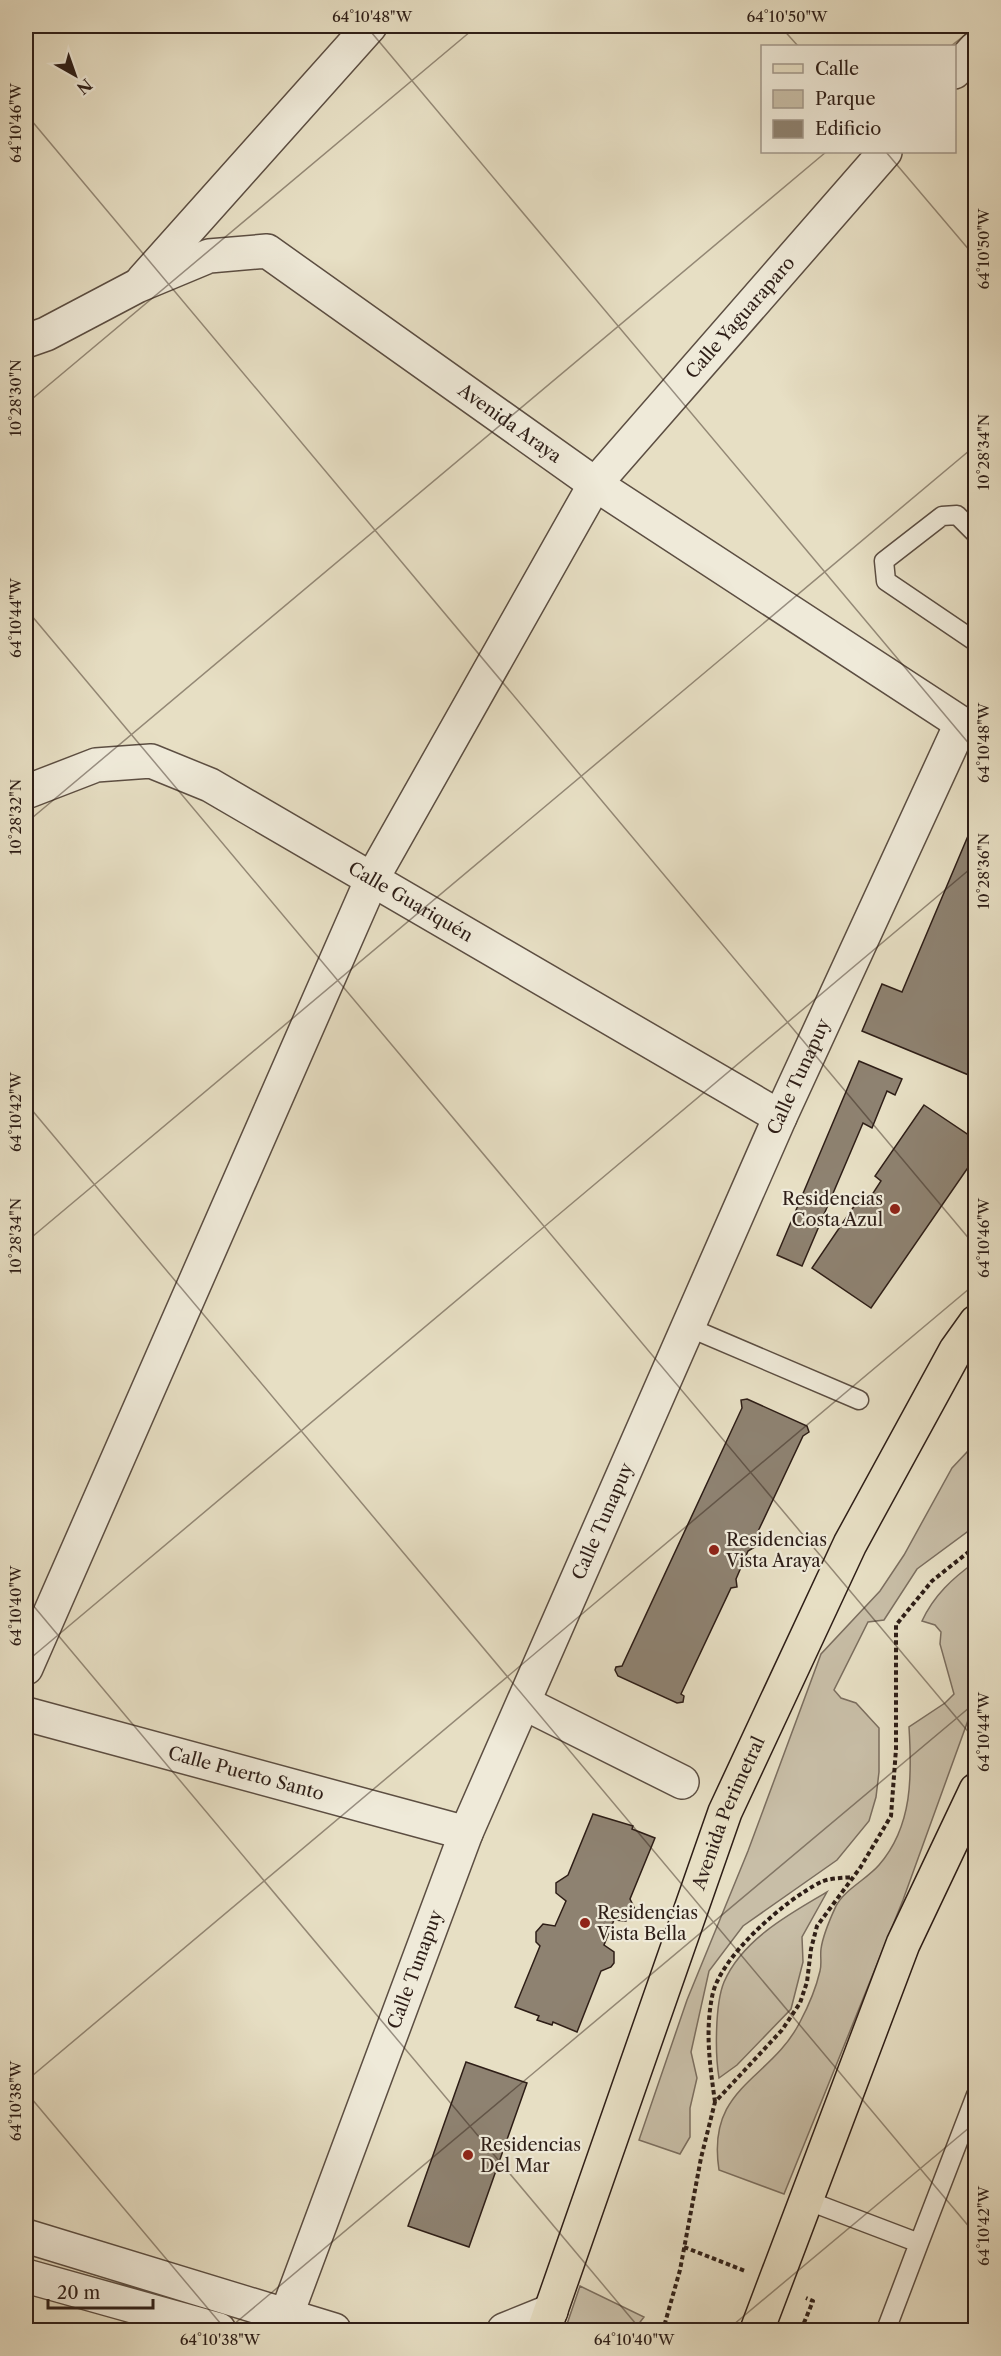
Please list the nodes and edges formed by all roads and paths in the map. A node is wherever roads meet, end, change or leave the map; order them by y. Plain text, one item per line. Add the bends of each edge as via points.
1 (370, 26) edge
2 (975, 48) edge
3 (956, 70) edge
4 (884, 153) edge
5 (137, 285) junction
6 (26, 340) edge
7 (595, 484) junction
8 (975, 534) edge
9 (975, 642) edge
10 (971, 721) edge
11 (26, 792) edge
12 (372, 879) junction
13 (780, 1117) junction
14 (975, 1322) edge
15 (688, 1327) junction
16 (966, 1344) edge
17 (859, 1400) dead end
18 (975, 1546) edge
19 (26, 1668) edge
20 (524, 1703) junction
21 (26, 1714) edge
22 (682, 1782) dead end
23 (975, 1790) edge
24 (466, 1833) junction
25 (853, 1877) junction
26 (975, 2095) edge
27 (715, 2102) junction
28 (806, 2200) junction
29 (26, 2236) edge
30 (919, 2243) junction
31 (26, 2276) edge
32 (547, 2321) edge
33 (281, 2323) edge
34 (219, 2331) edge
35 (334, 2331) edge
36 (504, 2331) edge
37 (659, 2331) edge
38 (756, 2331) edge
39 (886, 2331) edge

1 - 5 street
2 - 3 street
4 - 7 street, Calle Yaguaraparo
5 - 6 street, Avenida Araya via 46,334
5 - 7 street, Avenida Araya via 209,256 267,251
7 - 10 street, Avenida Araya
7 - 12 street, Calle Yaguaraparo
8 - 9 lane via 957,515 942,516 884,561 886,581
10 - 13 street, Calle Tunapuy
11 - 12 street, Calle Guariquén via 96,765 151,761 210,785
12 - 13 street, Calle Guariquén
12 - 19 street, Calle Yaguaraparo
13 - 15 street, Calle Tunapuy
14 - 16 main road, Avenida Perimetral
15 - 17 lane
15 - 20 street, Calle Tunapuy
16 - 32 main road, Avenida Perimetral via 850,1544 725,1812
18 - 25 path via 932,1581 896,1625 896,1749 891,1816
20 - 22 street
20 - 24 street, Calle Tunapuy
21 - 24 street, Calle Puerto Santo
23 - 28 main road via 903,1944
24 - 33 street, Calle Tunapuy
25 - 27 path via 817,1926 800,2003 782,2030
25 - 27 path via 822,1881 762,1925 728,1960 712,1994 707,2044
26 - 30 lane
27 - 37 path via 680,2270 665,2323
28 - 30 lane
28 - 38 main road
29 - 33 street
30 - 39 lane
31 - 34 street
32 - 36 street
33 - 35 street

